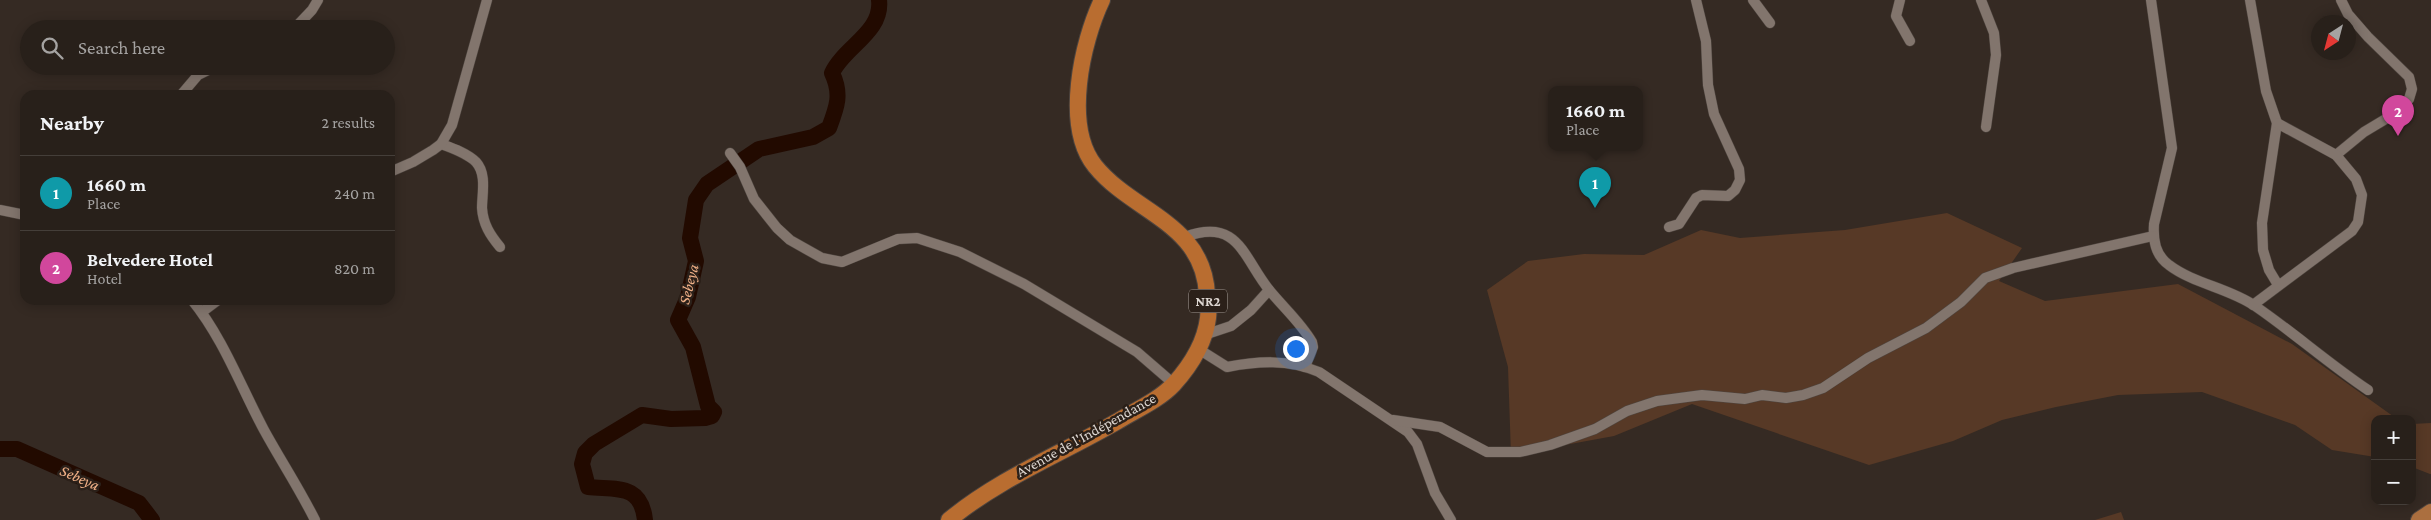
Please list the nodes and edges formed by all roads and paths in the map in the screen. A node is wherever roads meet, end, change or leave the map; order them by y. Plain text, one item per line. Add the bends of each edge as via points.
1 (318, 0) edge
2 (487, 0) edge
3 (1102, 0) edge
4 (1696, 0) edge
5 (1753, 0) edge
6 (1900, 0) edge
7 (1981, 0) edge
8 (2150, 0) edge
9 (2250, 0) edge
10 (2341, 0) edge
11 (303, 20) edge
12 (1770, 23) dead end
13 (1910, 41) dead end
14 (200, 75) edge
15 (185, 90) edge
16 (2277, 123) junction
17 (1986, 127) dead end
18 (441, 144) junction
19 (2336, 156) junction
20 (735, 160) dead end
21 (395, 170) edge
22 (0, 210) edge
23 (20, 214) edge
24 (1669, 227) dead end
25 (2153, 236) junction
26 (1185, 237) junction
27 (500, 247) dead end
28 (2278, 285) junction
29 (1269, 290) junction
30 (196, 305) edge
31 (211, 305) edge
32 (2253, 305) junction
33 (202, 312) junction
34 (1202, 343) junction
35 (1305, 367) junction
36 (1174, 384) junction
37 (2368, 390) dead end
38 (1393, 420) junction
39 (2431, 512) edge
40 (314, 520) edge
41 (948, 520) edge
42 (1451, 520) edge
43 (2418, 520) edge

1 - 11 street
2 - 18 street via 460,100 452,125
3 - 26 highway, Avenue de l'Indépendance / NR2 via 1093,18 1076,96 1082,142 1095,166
4 - 24 street via 1706,41 1708,85 1714,114 1739,170 1740,180 1728,196 1702,195 1696,198 1679,224
5 - 12 street
6 - 13 street via 1896,16
7 - 17 street via 1994,33 1996,54
8 - 25 street via 2172,148
9 - 16 street via 2266,91
10 - 19 street via 2348,14 2368,37 2409,77 2412,89 2409,99 2399,111 2364,132
14 - 15 street
16 - 19 street
16 - 28 street via 2262,223 2263,250
18 - 21 street
18 - 27 street via 476,162 482,176 484,220 488,232
19 - 28 street via 2356,179 2362,195 2358,222 2336,244
20 - 36 street via 754,199 777,228 790,240 822,258 842,262 898,239 917,238 960,252 1024,284 1137,352
22 - 23 street
25 - 32 street via 2158,253 2168,265
25 - 38 street via 2013,268 1985,278 1961,302 1926,328 1868,358 1823,388 1803,395 1786,398 1762,395 1745,399 1702,395 1657,401 1627,411 1595,429 1520,452 1487,452 1440,427
26 - 29 street via 1207,232 1228,235 1245,251
26 - 34 highway, Avenue de l'Indépendance / NR2 via 1201,263 1207,281 1208,317
28 - 32 street
29 - 34 street via 1251,310
29 - 35 street via 1312,342 1313,348
30 - 33 street
31 - 33 street
32 - 37 street
33 - 40 street via 265,431 297,483
34 - 35 street via 1227,367 1267,361
34 - 36 highway, Avenue de l'Indépendance / NR2
35 - 38 street
36 - 41 highway, Avenue de l'Indépendance / NR2 via 1093,435 991,488
38 - 42 street via 1417,444 1435,493
39 - 43 main road

